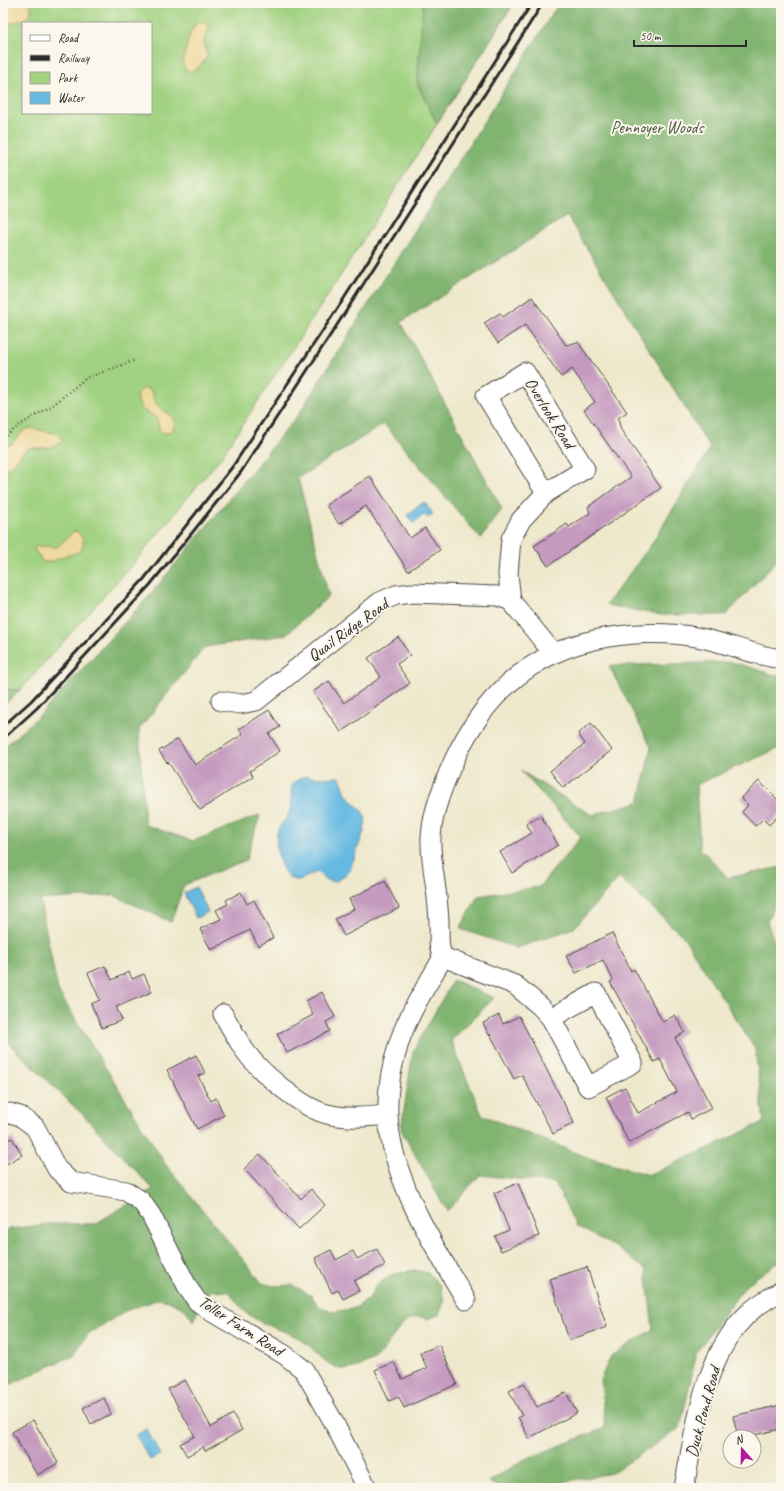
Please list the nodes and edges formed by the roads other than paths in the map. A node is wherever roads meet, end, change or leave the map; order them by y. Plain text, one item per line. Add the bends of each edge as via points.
1 (546, 493) junction
2 (511, 601) junction
3 (553, 653) junction
4 (781, 659) edge
5 (221, 701) dead end
6 (443, 957) junction
7 (223, 1014) dead end
8 (551, 1018) junction
9 (3, 1115) edge
10 (388, 1115) junction
11 (781, 1291) edge
12 (466, 1300) dead end
13 (367, 1488) edge
14 (684, 1488) edge

1 - 1 street, Overlook Road via 486,396 525,372 585,469
1 - 2 street, Overlook Road via 521,520 511,539 508,574
2 - 3 street
2 - 5 street, Quail Ridge Road via 498,596 412,593 396,595 380,602 256,701 240,704
3 - 4 street via 593,640 662,634 696,637
3 - 6 street via 530,667 495,695 475,720 454,757 437,804 431,837 439,949
6 - 8 street via 515,985
6 - 10 street via 398,1045 390,1074
7 - 10 street via 245,1051 269,1078 297,1099 325,1114 353,1118
8 - 8 street via 588,1087 633,1063 596,993
9 - 13 street, Toller Farm Road via 10,1113 20,1116 35,1127 57,1169 71,1182 126,1191 141,1201 197,1301 285,1355 304,1370
10 - 12 street via 395,1156 414,1208
11 - 14 street, Duck Pond Road via 751,1311 736,1326 715,1363 705,1389

